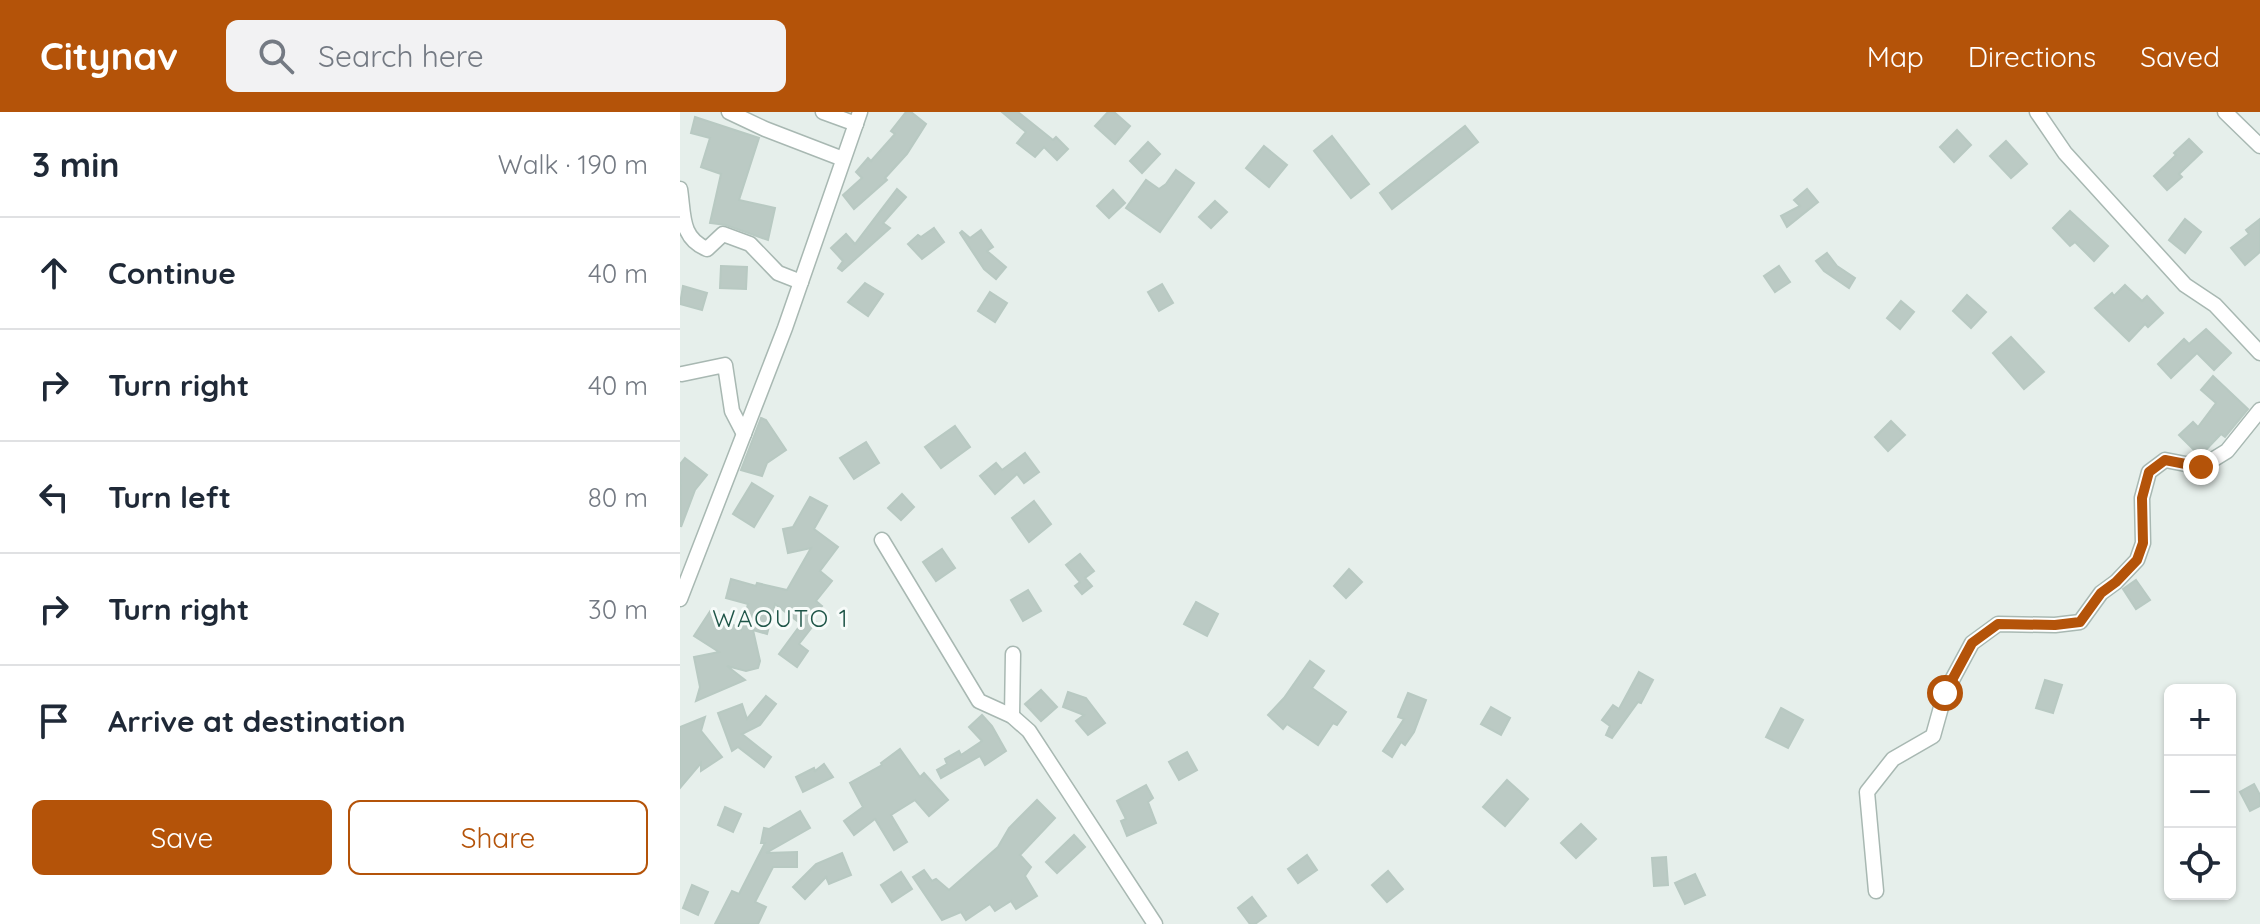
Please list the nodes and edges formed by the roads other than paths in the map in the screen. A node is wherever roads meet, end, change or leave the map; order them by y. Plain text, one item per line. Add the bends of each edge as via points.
1 (729, 112) edge
2 (823, 112) edge
3 (2037, 112) edge
4 (2225, 112) edge
5 (858, 118) edge
6 (2260, 146) edge
7 (843, 159) junction
8 (680, 189) edge
9 (684, 233) edge
10 (801, 282) junction
11 (2260, 353) edge
12 (682, 374) dead end
13 (2260, 410) edge
14 (744, 434) junction
15 (882, 540) dead end
16 (680, 599) edge
17 (1013, 654) dead end
18 (1012, 716) junction
19 (1876, 891) dead end
20 (1155, 924) edge

1 - 7 street
2 - 5 street
3 - 11 street via 2065,153 2185,285 2215,305
4 - 6 street
5 - 7 street
7 - 10 street
8 - 9 street
9 - 10 street via 707,249 723,234 750,244 778,273
10 - 14 street
12 - 14 street via 725,365 732,411
13 - 19 street via 2227,451 2201,467 2165,460 2149,472 2137,560 2101,593 2080,622 1998,624 1972,643 1945,693 1933,736 1893,759 1867,792
14 - 16 street
15 - 18 street via 979,701
17 - 18 street
18 - 20 street via 1029,731

